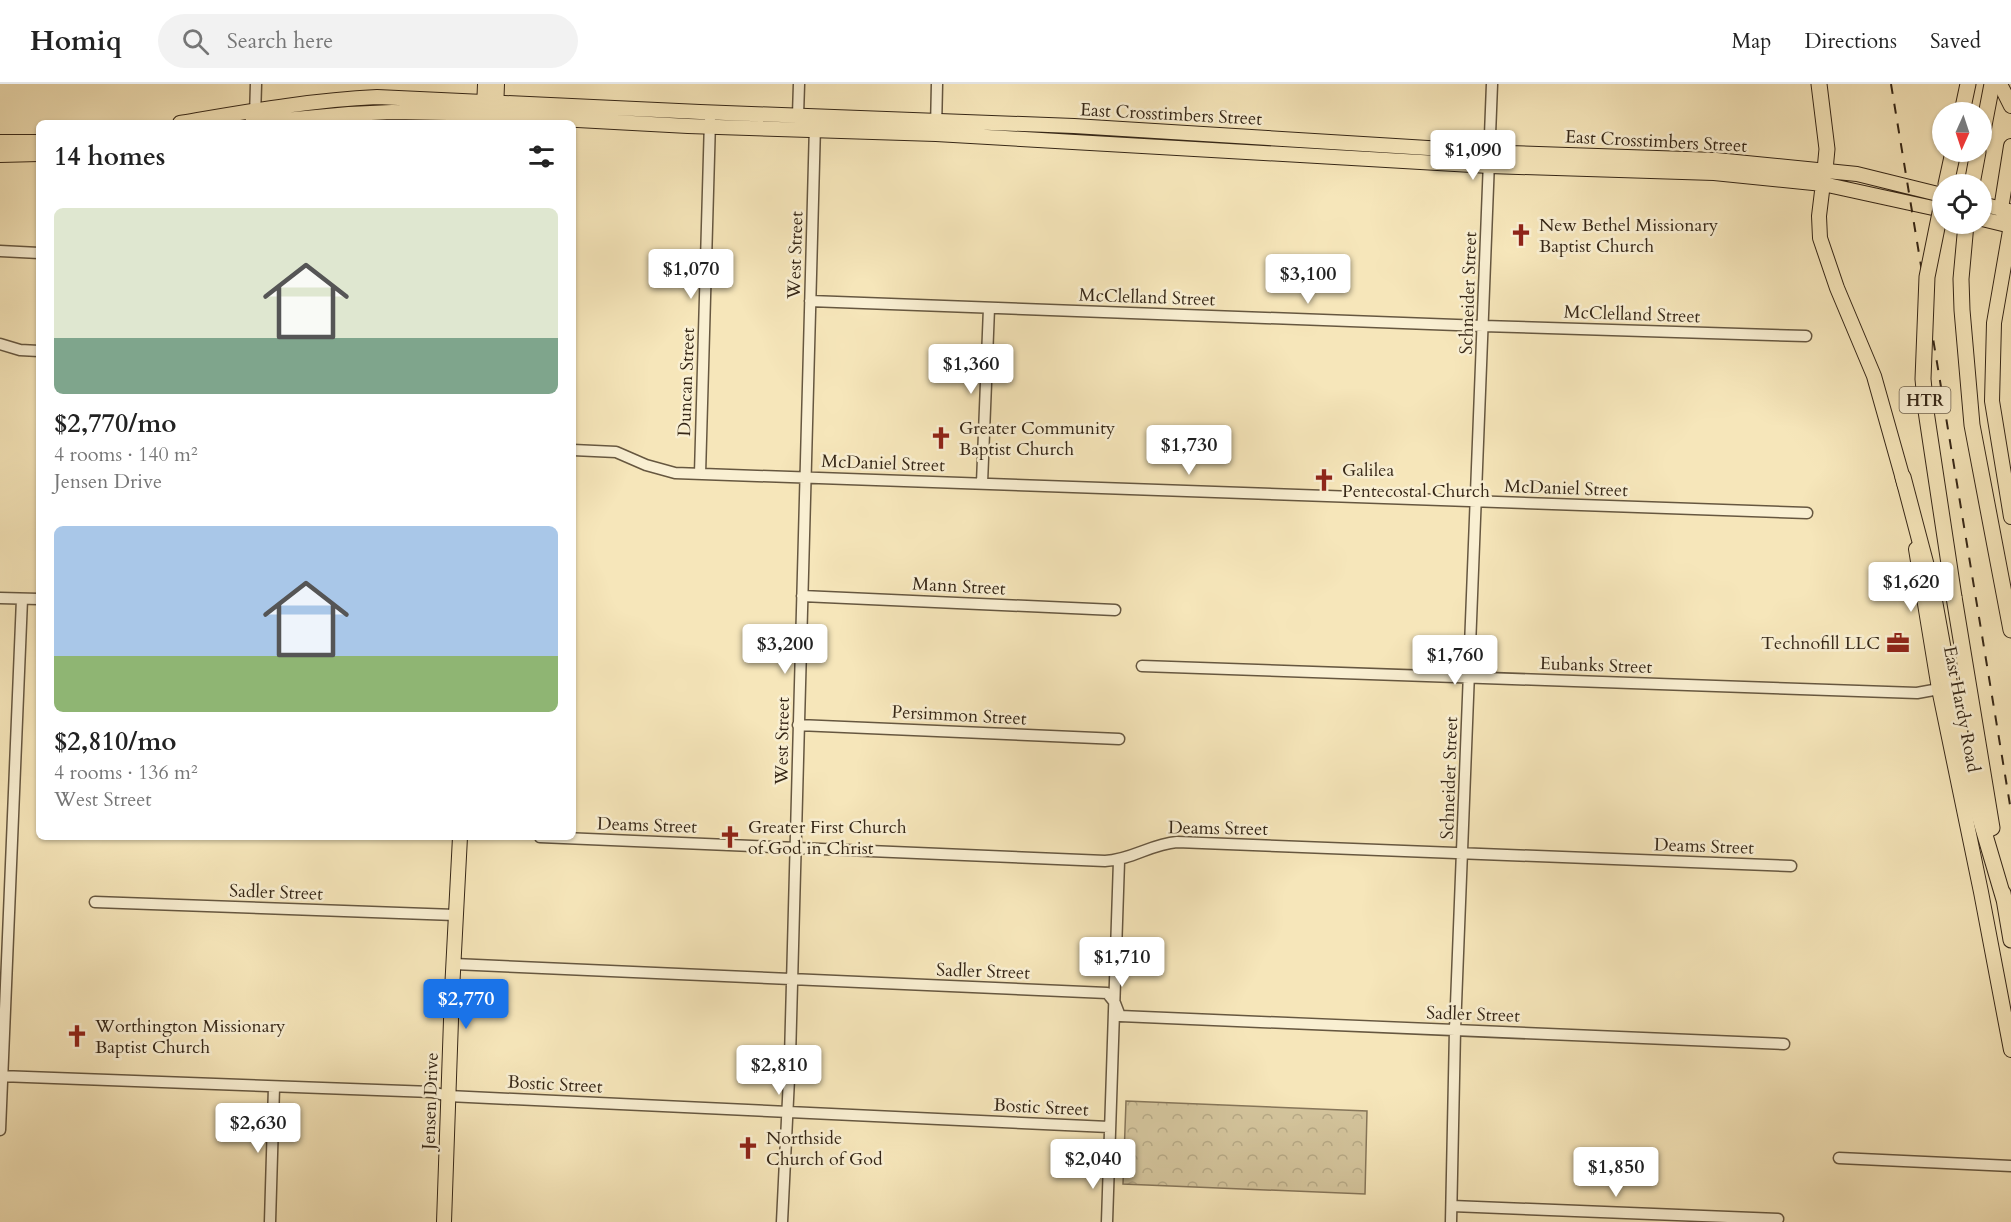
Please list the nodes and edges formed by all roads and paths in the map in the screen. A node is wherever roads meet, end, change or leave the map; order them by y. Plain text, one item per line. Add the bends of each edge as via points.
1 (256, 84) edge
2 (485, 84) edge
3 (497, 84) edge
4 (799, 84) edge
5 (937, 84) edge
6 (1492, 84) edge
7 (1819, 84) edge
8 (1968, 84) edge
9 (1992, 84) edge
10 (2000, 84) edge
11 (347, 99) junction
12 (1964, 102) edge
13 (1989, 102) edge
14 (2011, 106) edge
15 (345, 114) junction
16 (490, 114) edge
17 (798, 115) junction
18 (710, 119) junction
19 (255, 120) edge
20 (815, 123) junction
21 (1082, 126) junction
22 (936, 127) junction
23 (1227, 134) junction
24 (36, 142) edge
25 (1081, 142) junction
26 (1387, 145) junction
27 (2011, 146) edge
28 (3, 148) edge
29 (1226, 151) junction
30 (1489, 152) junction
31 (36, 154) edge
32 (1386, 160) junction
33 (1638, 164) junction
34 (1489, 166) junction
35 (1824, 177) junction
36 (1932, 193) edge
37 (1932, 207) edge
38 (2006, 211) edge
39 (1992, 221) edge
40 (2011, 226) edge
41 (1936, 234) edge
42 (1965, 234) edge
43 (0, 251) edge
44 (36, 253) edge
45 (810, 301) junction
46 (989, 308) junction
47 (1483, 326) junction
48 (1806, 336) dead end
49 (0, 344) edge
50 (36, 351) edge
51 (576, 450) edge
52 (700, 474) junction
53 (805, 477) junction
54 (1903, 477) junction
55 (982, 483) junction
56 (1477, 502) junction
57 (1807, 513) dead end
58 (2011, 517) edge
59 (802, 596) junction
60 (0, 598) edge
61 (22, 599) junction
62 (36, 599) edge
63 (1115, 610) dead end
64 (2011, 630) edge
65 (1142, 666) dead end
66 (1469, 677) junction
67 (1939, 689) junction
68 (798, 725) junction
69 (1119, 739) dead end
70 (576, 839) edge
71 (460, 840) edge
72 (796, 848) junction
73 (1462, 853) junction
74 (1119, 861) junction
75 (1791, 866) dead end
76 (95, 902) dead end
77 (2005, 903) junction
78 (455, 915) junction
79 (2011, 940) edge
80 (454, 964) junction
81 (791, 980) junction
82 (1115, 1003) junction
83 (1455, 1030) junction
84 (1784, 1044) dead end
85 (2011, 1050) edge
86 (1, 1076) edge
87 (274, 1087) junction
88 (448, 1096) junction
89 (788, 1111) junction
90 (1109, 1127) junction
91 (0, 1130) edge
92 (1839, 1158) dead end
93 (2011, 1166) edge
94 (1452, 1206) junction
95 (1778, 1219) dead end
96 (270, 1222) edge
97 (444, 1222) edge
98 (782, 1222) edge
99 (1107, 1222) edge
100 (1451, 1222) edge

1 - 19 street
2 - 16 main road
3 - 16 main road
4 - 17 street
5 - 22 street
6 - 30 street, Schneider Street
7 - 35 highway via 1827,149
8 - 12 highway
9 - 13 highway
10 - 14 main road
11 - 15 main road
11 - 16 main road, East Crosstimbers Street via 377,97
11 - 19 main road, East Crosstimbers Street
15 - 16 main road, East Crosstimbers Street
15 - 19 main road, East Crosstimbers Street
16 - 18 main road, East Crosstimbers Street
17 - 18 main road, East Crosstimbers Street
17 - 20 main road, East Crosstimbers Street
18 - 20 main road, East Crosstimbers Street
18 - 52 street, Duncan Street
20 - 22 main road, East Crosstimbers Street
20 - 45 street, West Street
21 - 22 main road, East Crosstimbers Street
21 - 23 main road, East Crosstimbers Street
21 - 25 main road
22 - 25 main road, East Crosstimbers Street
23 - 26 main road, East Crosstimbers Street
23 - 29 main road
24 - 28 main road
25 - 29 main road, East Crosstimbers Street
26 - 30 main road, East Crosstimbers Street
26 - 32 main road
27 - 38 main road
28 - 31 main road
29 - 32 main road, East Crosstimbers Street
30 - 33 main road, East Crosstimbers Street
30 - 34 street, Schneider Street
32 - 34 main road, East Crosstimbers Street
33 - 34 main road, East Crosstimbers Street
33 - 35 main road, East Crosstimbers Street via 1715,166
34 - 47 street, Schneider Street
35 - 36 main road, East Crosstimbers Street via 1857,174
35 - 37 main road, East Crosstimbers Street
35 - 54 main road, East Hardy Road via 1820,238 1874,376
38 - 40 main road
39 - 40 main road
40 - 58 main road via 1994,323 1992,401
41 - 77 highway, HTR, bridge via 1927,277 1923,379 1926,411
42 - 64 highway, HTR via 1962,310 1972,424
43 - 44 street
45 - 46 street, McClelland Street
45 - 53 street, West Street
46 - 47 street, McClelland Street
46 - 55 street
47 - 48 street, McClelland Street
47 - 56 street, Schneider Street
49 - 50 street
51 - 52 street, McDaniel Street via 616,452 675,473
52 - 53 street, McDaniel Street
53 - 55 street, McDaniel Street
53 - 59 street, West Street
54 - 67 main road, East Hardy Road
54 - 77 highway via 1932,587 1977,808
55 - 56 street, McDaniel Street
56 - 57 street, McDaniel Street
56 - 66 street, Schneider Street
59 - 63 street, Mann Street
59 - 68 street, West Street
60 - 61 street
61 - 62 street
61 - 86 street
65 - 66 street, Eubanks Street
66 - 67 street, Eubanks Street via 1917,693
66 - 73 street, Schneider Street
67 - 85 main road, East Hardy Road
68 - 69 street, Persimmon Street
68 - 72 street, West Street
70 - 72 street, Deams Street
71 - 78 main road, Jensen Drive
72 - 74 street, Deams Street
72 - 81 street, West Street
73 - 74 street, Deams Street via 1177,842 1161,843
73 - 75 street, Deams Street
73 - 83 street, Schneider Street
74 - 82 street
76 - 78 street, Sadler Street
77 - 79 highway, HTR
78 - 80 main road, Jensen Drive
80 - 81 street, Sadler Street
80 - 88 main road, Jensen Drive
81 - 82 street, Sadler Street via 1107,993
81 - 89 street, West Street
82 - 83 street, Sadler Street via 1120,1016
82 - 90 street
83 - 84 street, Sadler Street
83 - 94 street, Schneider Street
86 - 87 street, Bostic Street
86 - 91 street
87 - 88 street, Bostic Street via 432,1092
87 - 96 street
88 - 89 street, Bostic Street
88 - 97 main road, Jensen Drive
89 - 90 street, Bostic Street
89 - 98 street, West Street
90 - 99 street
92 - 93 street
94 - 95 street
94 - 100 street, Schneider Street

